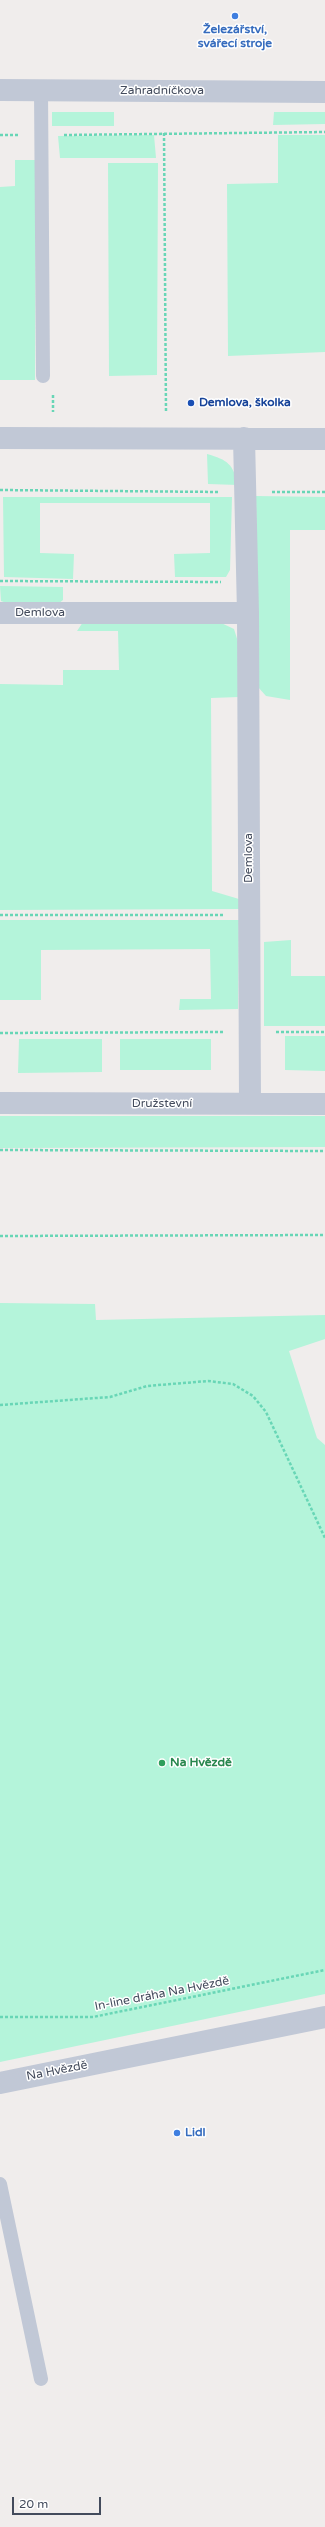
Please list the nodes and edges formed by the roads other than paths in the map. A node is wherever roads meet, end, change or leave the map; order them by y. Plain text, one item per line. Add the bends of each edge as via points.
1 (0, 90) edge
2 (41, 90) junction
3 (325, 92) edge
4 (43, 376) dead end
5 (0, 438) edge
6 (244, 438) junction
7 (325, 439) edge
8 (0, 613) edge
9 (248, 613) junction
10 (0, 1103) edge
11 (250, 1104) junction
12 (325, 1104) edge
13 (325, 2017) edge
14 (0, 2082) edge
15 (0, 2184) edge
16 (41, 2378) dead end

1 - 2 street, Zahradníčkova
2 - 3 street, Zahradníčkova
2 - 4 lane
5 - 6 street
6 - 7 street
6 - 9 street, Demlova
8 - 9 street, Demlova
9 - 11 street, Demlova
10 - 11 street, Družstevní
11 - 12 street, Družstevní
13 - 14 street, Na Hvězdě
15 - 16 lane

